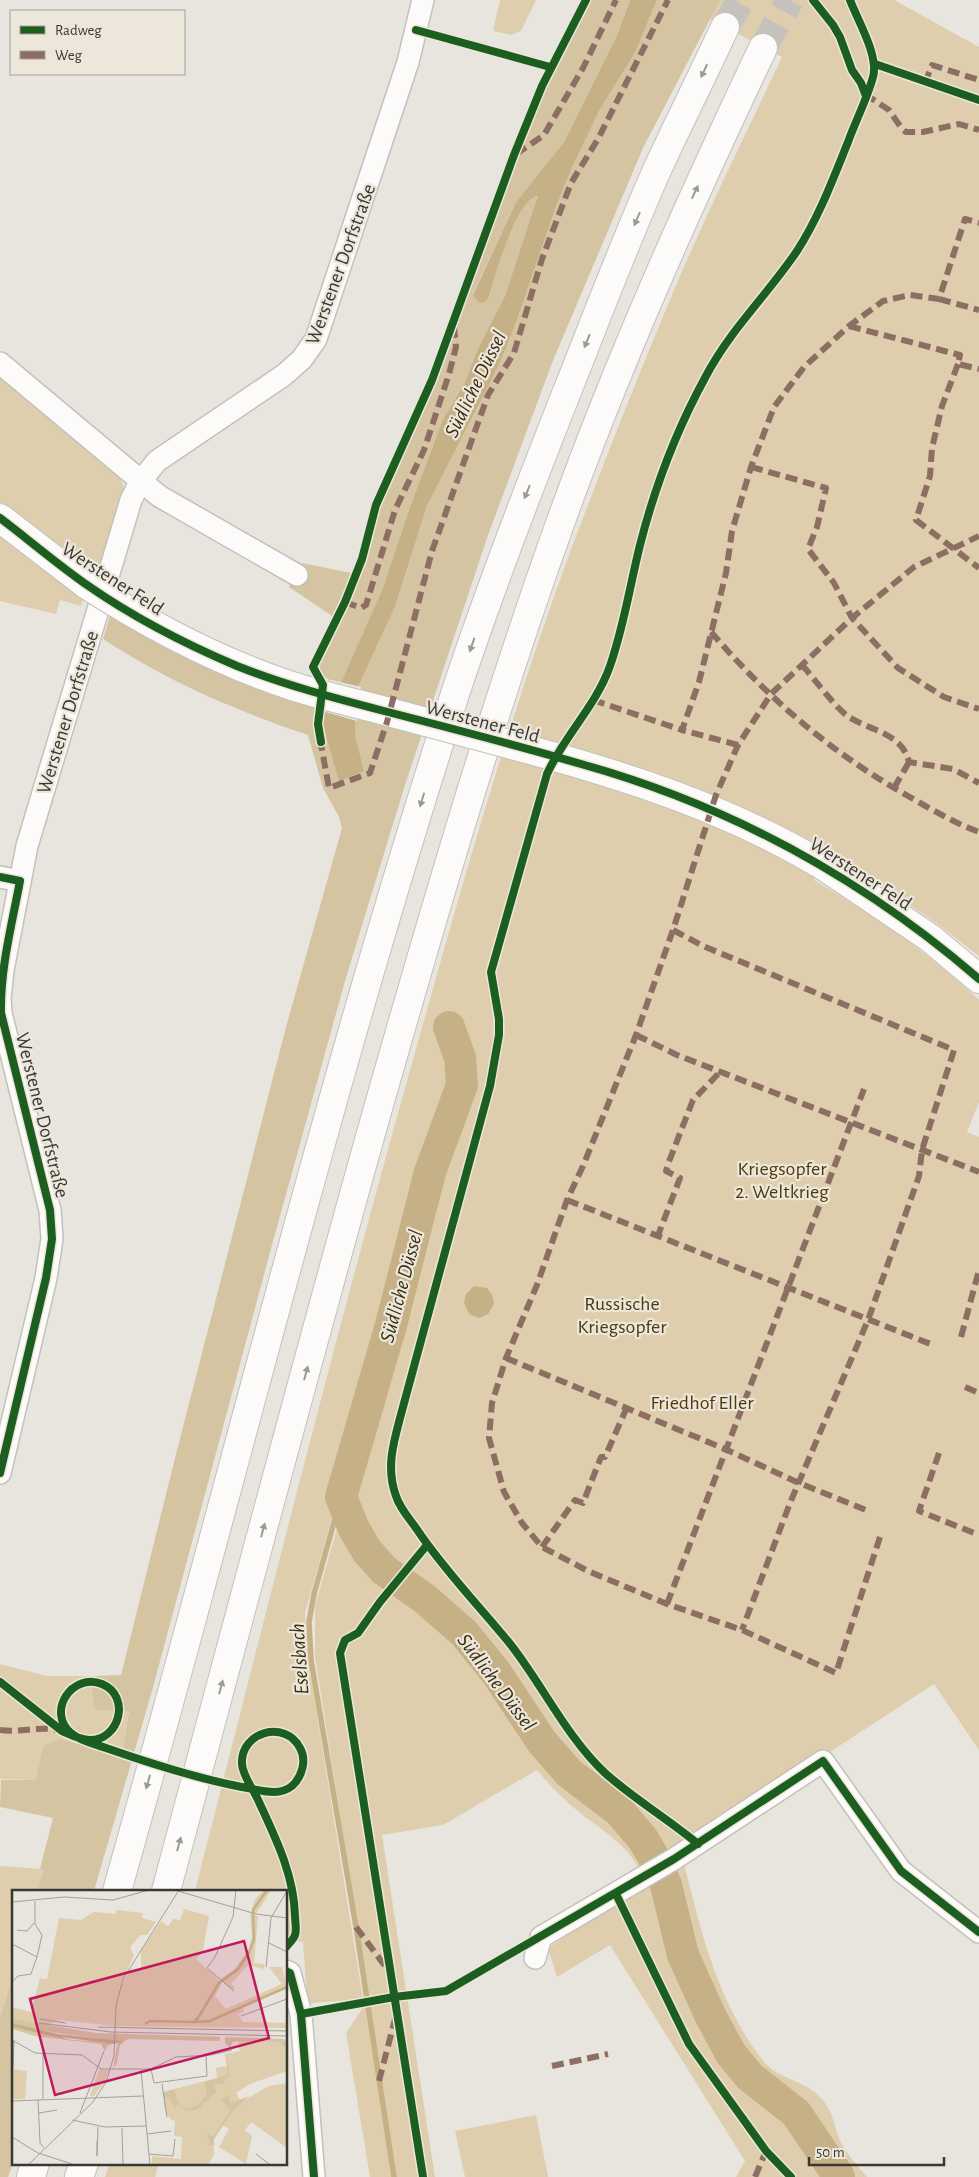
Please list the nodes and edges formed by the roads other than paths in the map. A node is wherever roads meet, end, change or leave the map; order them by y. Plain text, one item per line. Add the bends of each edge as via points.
1 (423, 0) edge
2 (725, 27) tunnel mouth
3 (764, 48) tunnel mouth
4 (0, 363) edge
5 (140, 482) junction
6 (0, 518) edge
7 (297, 575) dead end
8 (10, 879) edge
9 (2, 970) edge
10 (979, 979) edge
11 (0, 1473) edge
12 (118, 1890) edge
13 (166, 1890) edge
14 (979, 1932) edge
15 (535, 1958) dead end
16 (288, 1972) edge
17 (35, 2164) edge
18 (84, 2164) edge
19 (30, 2177) edge
20 (79, 2177) edge
21 (314, 2177) edge

1 - 5 street, Werstener Dorfstraße via 408,62 373,172 312,345 294,368 157,461
2 -> 12 main road via 657,171 605,296 513,528 456,692 295,1235
13 -> 3 main road via 344,1230 432,918 502,691 558,528 647,300
4 - 5 street
5 - 7 street
5 - 8 street, Werstener Dorfstraße via 131,500 34,820
6 - 10 main road, Werstener Feld, bridge via 87,584 167,632 248,670 317,694 634,780 734,818 822,866 930,938
8 - 9 street, Werstener Dorfstraße
9 - 11 street, Werstener Dorfstraße via 1,1013 50,1210 52,1239 46,1278
14 - 15 street via 902,1871 823,1761 674,1859 541,1937
16 - 21 street via 301,2014
17 - 19 main road
18 - 20 main road

